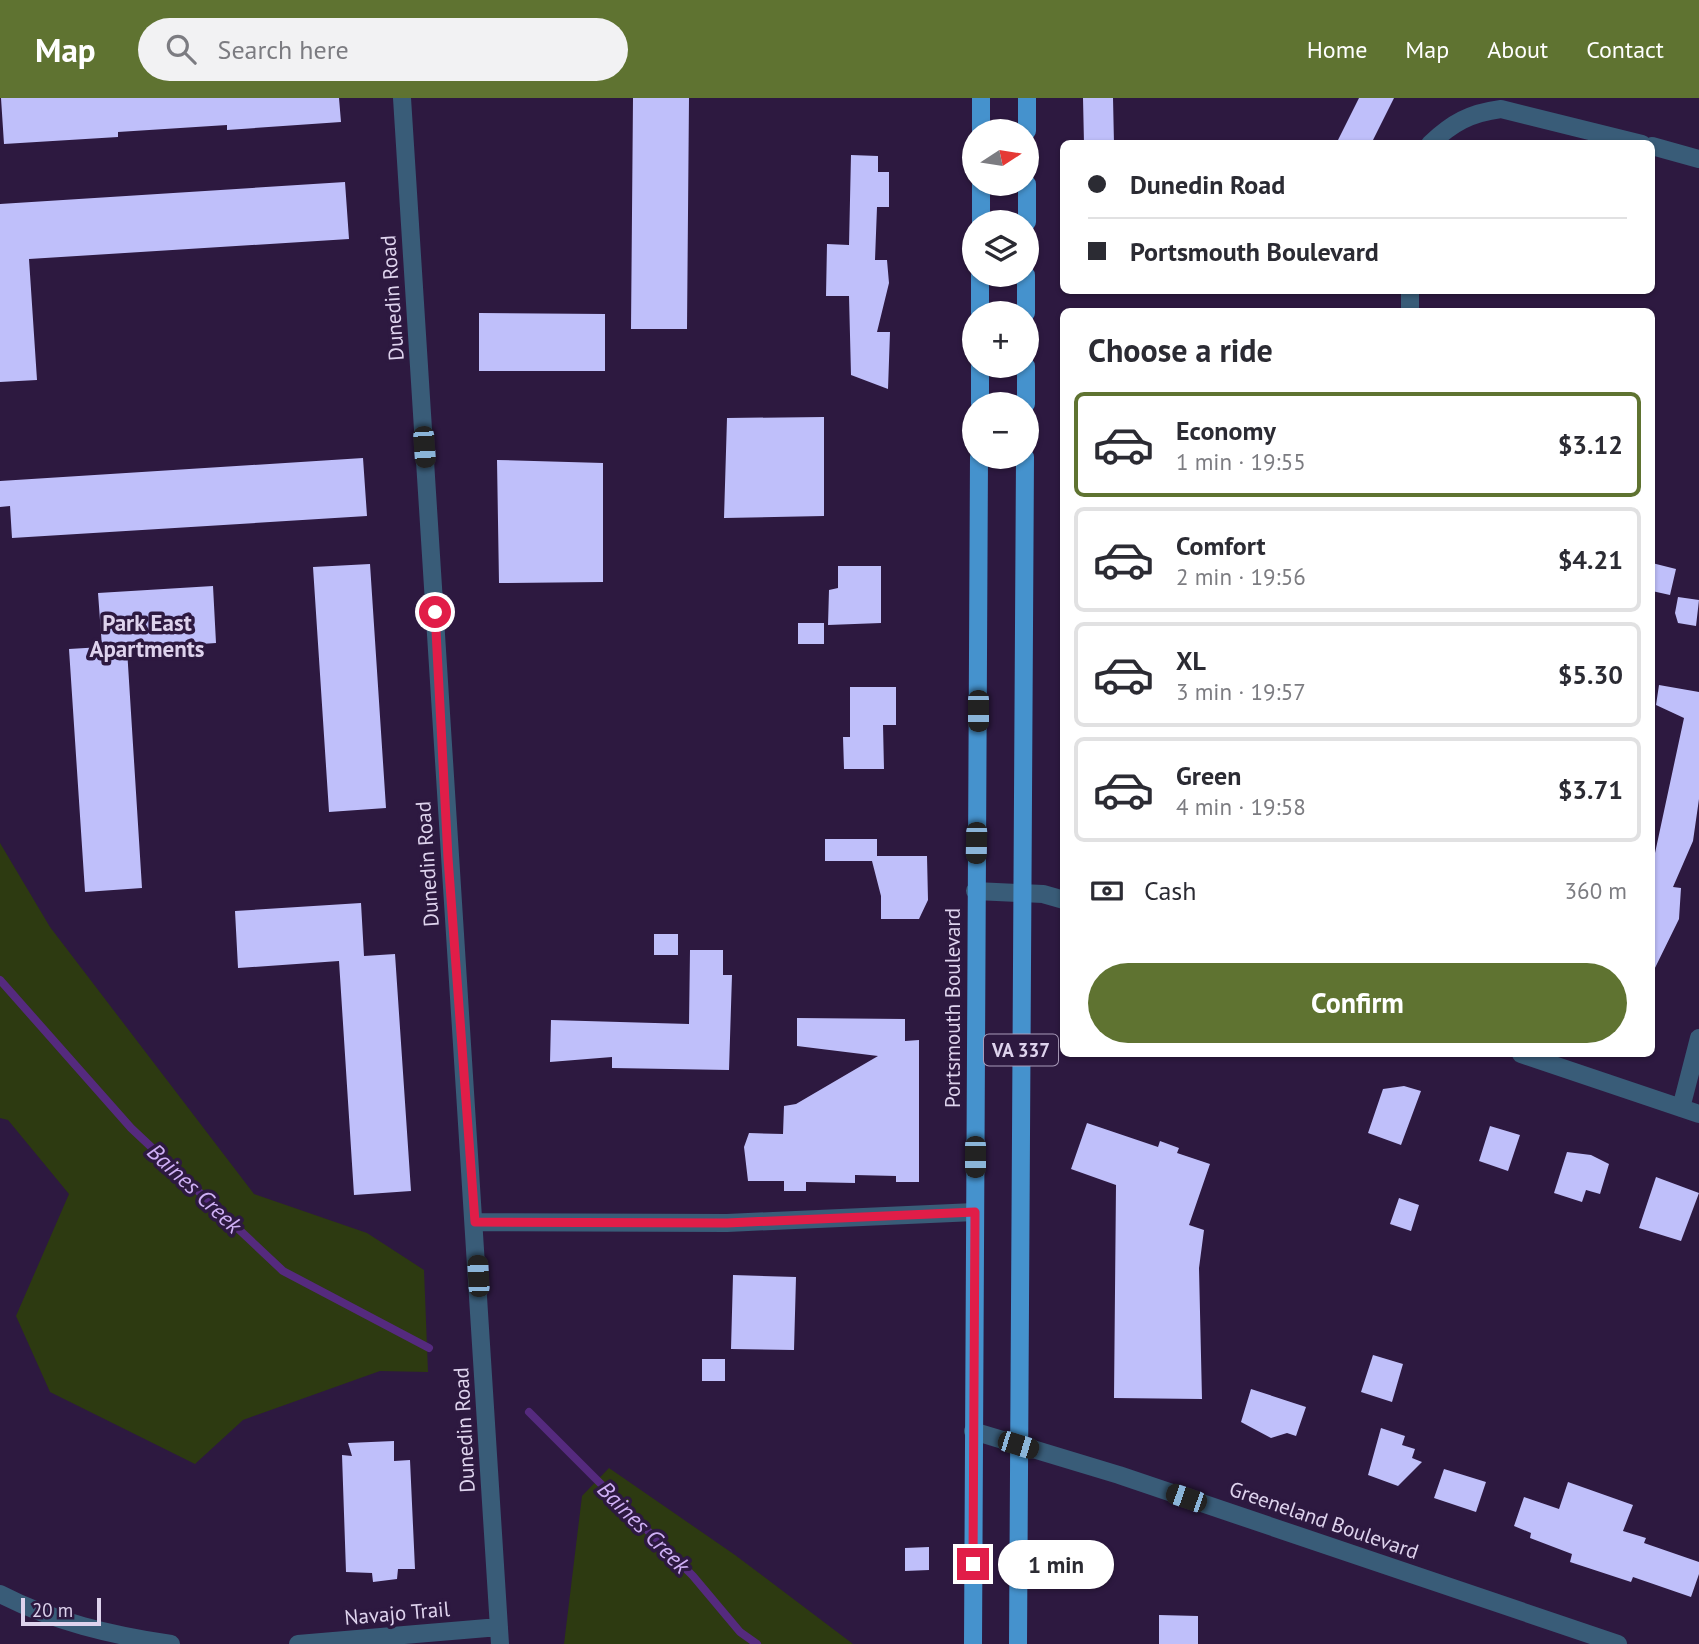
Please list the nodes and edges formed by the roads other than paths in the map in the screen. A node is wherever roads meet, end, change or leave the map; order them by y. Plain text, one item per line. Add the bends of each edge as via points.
1 (402, 98) edge
2 (981, 98) edge
3 (1027, 98) edge
4 (981, 119) edge
5 (1027, 119) edge
6 (1434, 140) edge
7 (1627, 140) edge
8 (1655, 147) edge
9 (1699, 159) edge
10 (979, 469) edge
11 (1025, 469) edge
12 (975, 891) junction
13 (1022, 892) junction
14 (1060, 899) edge
15 (1699, 1038) edge
16 (1530, 1057) edge
17 (1681, 1108) junction
18 (1699, 1114) edge
19 (975, 1212) junction
20 (475, 1222) junction
21 (973, 1431) junction
22 (1018, 1445) junction
23 (0, 1594) edge
24 (499, 1635) edge
25 (327, 1642) edge
26 (171, 1644) edge
27 (298, 1644) edge
28 (973, 1644) edge
29 (1018, 1644) edge
30 (1618, 1644) edge

1 - 20 street, Dunedin Road
2 - 4 main road
3 - 5 main road
6 - 7 street via 1451,124 1477,112 1501,109
8 - 9 street
10 - 12 main road, Portsmouth Boulevard / VA 337
11 - 13 main road, VA 337
12 - 13 street
12 - 19 main road, Portsmouth Boulevard / VA 337
13 - 14 street
13 - 22 main road, VA 337
15 - 17 street
16 - 17 street
17 - 18 street
19 - 20 street via 727,1223
19 - 21 main road, Portsmouth Boulevard / VA 337
20 - 24 street, Dunedin Road
21 - 22 street, Greeneland Boulevard
21 - 28 main road, Portsmouth Boulevard / VA 337
22 - 29 main road, VA 337
22 - 30 street, Greeneland Boulevard
23 - 26 street via 78,1626
24 - 25 street, Navajo Trail
25 - 27 street, Navajo Trail

